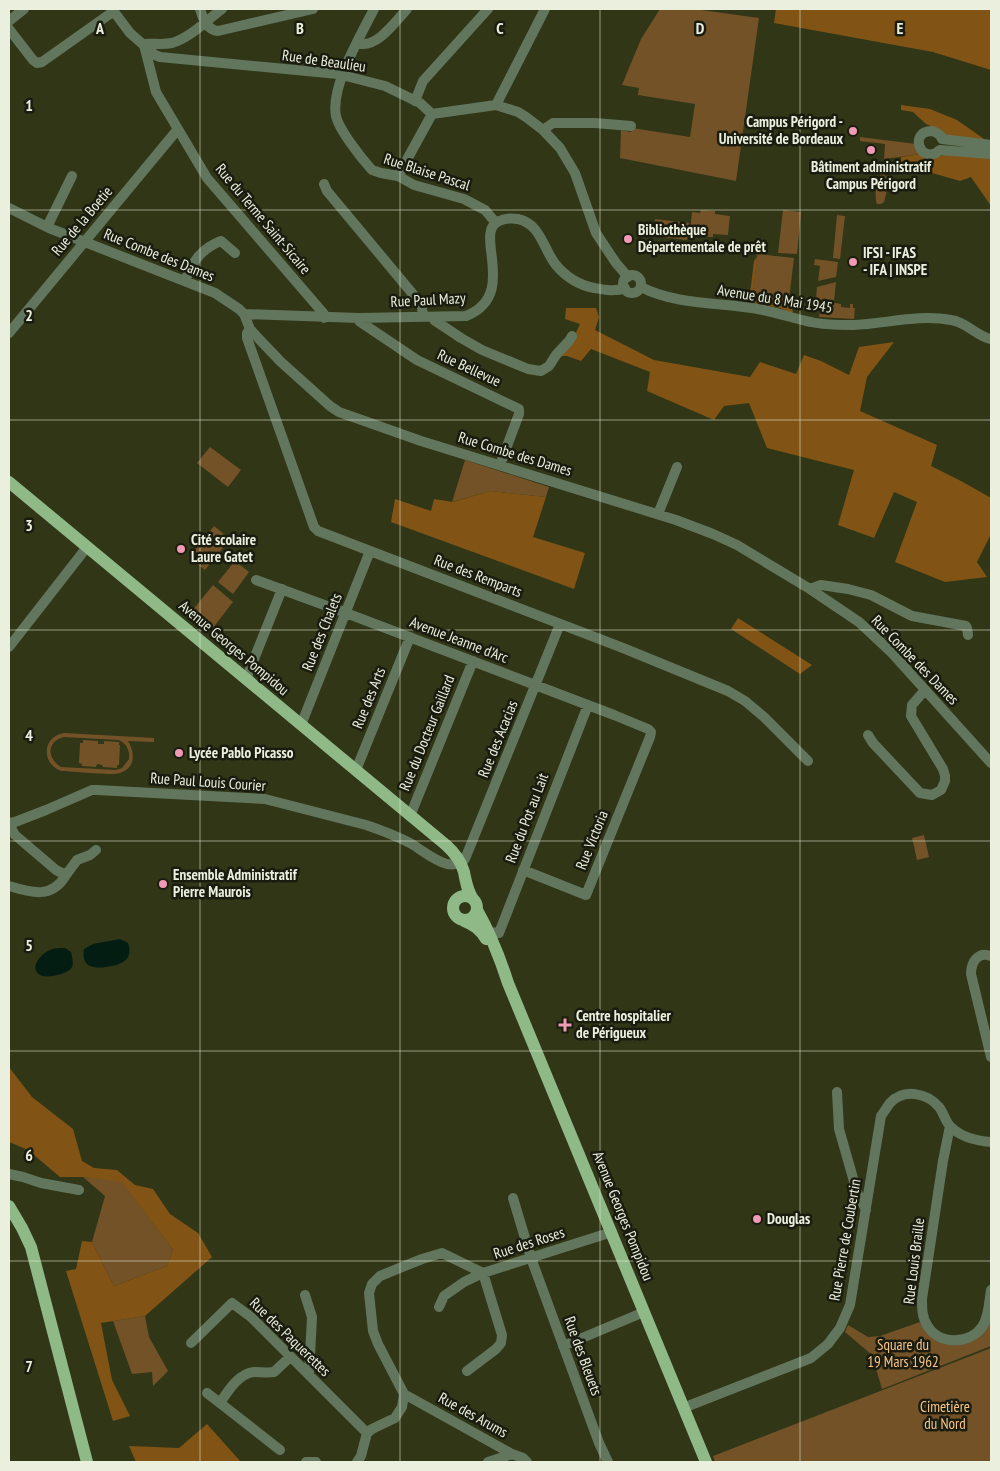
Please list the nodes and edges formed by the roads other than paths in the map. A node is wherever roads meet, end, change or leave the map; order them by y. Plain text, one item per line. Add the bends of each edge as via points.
1 (24, 9) edge
2 (200, 9) edge
3 (222, 9) edge
4 (313, 9) edge
5 (374, 9) edge
6 (407, 9) edge
7 (488, 9) edge
8 (545, 9) edge
9 (113, 10) edge
10 (9, 22) edge
11 (205, 22) junction
12 (9, 29) edge
13 (358, 42) junction
14 (144, 44) junction
15 (342, 76) junction
16 (415, 101) junction
17 (496, 105) junction
18 (432, 114) junction
19 (631, 126) dead end
20 (178, 128) junction
21 (543, 130) junction
22 (991, 145) edge
23 (991, 154) edge
24 (72, 176) dead end
25 (398, 176) junction
26 (324, 184) dead end
27 (10, 209) edge
28 (496, 223) junction
29 (47, 227) junction
30 (85, 242) junction
31 (235, 253) dead end
32 (628, 277) junction
33 (186, 281) junction
34 (640, 287) junction
35 (624, 288) junction
36 (244, 314) junction
37 (423, 317) junction
38 (434, 317) junction
39 (324, 318) junction
40 (358, 318) junction
41 (250, 329) junction
42 (9, 333) edge
43 (572, 336) dead end
44 (991, 339) edge
45 (500, 465) junction
46 (676, 467) dead end
47 (9, 482) edge
48 (658, 514) junction
49 (87, 547) junction
50 (370, 551) junction
51 (256, 580) dead end
52 (282, 589) junction
53 (810, 589) junction
54 (346, 612) junction
55 (560, 624) junction
56 (968, 635) dead end
57 (410, 637) junction
58 (10, 643) edge
59 (473, 661) junction
60 (246, 679) junction
61 (535, 685) junction
62 (925, 690) junction
63 (588, 705) junction
64 (301, 725) junction
65 (650, 732) joint
66 (868, 735) dead end
67 (808, 761) dead end
68 (991, 763) edge
69 (356, 770) junction
70 (410, 816) junction
71 (10, 823) edge
72 (96, 850) dead end
73 (458, 864) junction
74 (523, 870) junction
75 (66, 875) junction
76 (9, 886) edge
77 (458, 898) junction
78 (475, 904) junction
79 (464, 921) junction
80 (489, 932) junction
81 (991, 956) edge
82 (508, 983) junction
83 (991, 1057) edge
84 (837, 1092) dead end
85 (950, 1126) junction
86 (991, 1142) edge
87 (9, 1174) edge
88 (79, 1190) dead end
89 (513, 1198) dead end
90 (9, 1206) edge
91 (866, 1210) junction
92 (612, 1232) junction
93 (531, 1258) junction
94 (483, 1273) junction
95 (991, 1290) edge
96 (305, 1295) dead end
97 (439, 1306) dead end
98 (644, 1312) junction
99 (191, 1343) dead end
100 (563, 1346) junction
101 (290, 1357) junction
102 (467, 1371) dead end
103 (309, 1375) junction
104 (207, 1393) dead end
105 (404, 1394) junction
106 (220, 1403) junction
107 (683, 1408) junction
108 (367, 1433) junction
109 (280, 1450) dead end
110 (512, 1454) junction
111 (87, 1462) edge
112 (306, 1462) edge
113 (316, 1462) edge
114 (357, 1462) edge
115 (488, 1462) edge
116 (527, 1462) edge
117 (608, 1462) edge
118 (706, 1462) edge

1 - 10 street
2 - 11 street
3 - 11 street
4 - 11 street via 218,31 209,28
5 - 13 street, Rue Blaise Pascal
6 - 13 street via 382,36 366,44
7 - 16 street via 423,81
8 - 17 street
9 - 12 street via 37,63
9 - 14 street via 130,33
11 - 14 street via 174,42
13 - 15 street, Rue Blaise Pascal
14 - 15 street, Rue de Beaulieu via 160,57
14 - 20 street, Rue du Terme Saint-Sicaire via 156,92
15 - 16 street, Rue de Beaulieu via 385,86
15 - 25 street, Rue Blaise Pascal via 335,107 340,127 372,170
16 - 18 street, Rue de Beaulieu
17 - 18 street
17 - 21 street via 518,112
18 - 25 street
19 - 21 street via 553,123
20 - 30 street, Rue de la Boetie
20 - 39 street, Rue du Terme Saint-Sicaire via 207,178 324,314
21 - 32 street via 571,164 596,233
22 - 23 street via 942,139 933,131 924,132 918,142 923,152 930,155 940,150
24 - 29 street
25 - 28 street, Rue Blaise Pascal via 414,185 474,203
26 - 37 street via 422,307
27 - 29 street, Rue Combe des Dames
28 - 35 street via 506,219 528,222 539,233 556,266 578,283 607,290
28 - 38 street, Rue Paul Mazy via 490,239 493,285 486,301 466,316
29 - 30 street, Rue Combe des Dames
30 - 33 street, Rue Combe des Dames
30 - 42 street, Rue de la Boetie
31 - 33 street via 221,241 214,244 197,257
32 - 34 street via 638,277
32 - 35 street
33 - 36 street, Rue Combe des Dames via 215,293
34 - 35 street via 634,293
34 - 44 street, Avenue du 8 Mai 1945 via 681,300 762,310 813,323 852,325 918,318 950,320
36 - 39 street, Rue Paul Mazy
36 - 41 street, Rue Combe des Dames
37 - 38 street, Rue Paul Mazy
37 - 40 street, Rue Paul Mazy
38 - 43 street via 482,350 541,371 549,366
39 - 40 street, Rue Paul Mazy
40 - 45 street, Rue Bellevue via 417,360 519,409 520,414
41 - 45 street, Rue Combe des Dames via 281,362 339,412
41 - 50 street, Rue des Remparts via 247,338 314,527
45 - 48 street, Rue Combe des Dames
46 - 48 street
47 - 49 main road, Avenue Georges Pompidou
48 - 53 street, Rue Combe des Dames via 728,540
49 - 58 street
49 - 60 main road, Avenue Georges Pompidou
50 - 54 street, Rue des Chalets
50 - 55 street, Rue des Remparts
51 - 52 street, Avenue Jeanne d'Arc
52 - 54 street, Avenue Jeanne d'Arc
52 - 60 street
53 - 56 street via 821,585 861,592 912,616 966,626
53 - 62 street, Rue Combe des Dames via 859,622
54 - 57 street, Avenue Jeanne d'Arc
54 - 64 street, Rue des Chalets
55 - 61 street, Rue des Acacias
55 - 67 street, Rue des Remparts via 739,696
57 - 59 street, Avenue Jeanne d'Arc
57 - 69 street, Rue des Arts
59 - 61 street, Avenue Jeanne d'Arc
59 - 70 street, Rue du Docteur Gaillard
60 - 64 main road, Avenue Georges Pompidou
61 - 63 street, Avenue Jeanne d'Arc
61 - 73 street, Rue des Acacias via 465,859
62 - 66 street via 912,705 911,716 943,769 945,781 941,790 932,795 920,793
62 - 68 street, Rue Combe des Dames
63 - 65 street, Avenue Jeanne d'Arc
63 - 74 street, Rue du Pot au Lait
64 - 69 main road, Avenue Georges Pompidou
65 - 74 street, Rue Victoria via 586,895
69 - 70 main road, Avenue Georges Pompidou
70 - 73 main road, Avenue Georges Pompidou via 454,853
71 - 73 street, Rue Paul Louis Courier via 92,790 250,798 373,827 440,861
71 - 75 street via 15,835
72 - 75 street via 77,860
73 - 77 main road, Avenue Georges Pompidou
73 - 78 main road, Avenue Georges Pompidou
74 - 80 street, Rue du Pot au Lait via 498,933
75 - 76 street via 58,887 45,892
77 - 78 main road via 467,896
77 - 79 main road via 452,911
78 - 79 main road via 474,916
78 - 80 main road, Avenue Georges Pompidou
79 - 82 main road, Avenue Georges Pompidou via 480,930
80 - 82 main road, Avenue Georges Pompidou
81 - 83 street via 980,956 971,967
82 - 92 main road, Avenue Georges Pompidou
84 - 91 street via 839,1129 857,1192
85 - 86 street, Rue Pierre de Coubertin via 964,1136
85 - 91 street, Rue Pierre de Coubertin via 940,1108 924,1096 903,1095 891,1102 881,1116
85 - 95 street, Rue Louis Braille via 922,1299 926,1325 944,1340 972,1337 987,1319
87 - 88 street
89 - 93 street, Rue des Bleuets
90 - 111 main road via 30,1247
91 - 107 street, Rue Pierre de Coubertin via 850,1305 840,1328 828,1344 811,1358
92 - 93 street, Rue des Roses
92 - 98 main road, Avenue Georges Pompidou
93 - 94 street, Rue des Roses
93 - 100 street, Rue des Bleuets
94 - 97 street via 444,1296
94 - 102 street via 502,1335 501,1343
94 - 105 street, Rue des Roses via 442,1253 380,1276 372,1284 369,1293 373,1331
96 - 103 street via 312,1317
98 - 100 street
98 - 107 main road, Avenue Georges Pompidou
99 - 101 street, Rue des Paquerettes via 232,1303 251,1317
100 - 117 street, Rue des Bleuets
101 - 103 street, Rue des Paquerettes
101 - 106 street via 274,1372 253,1372 240,1378
103 - 108 street, Rue des Paquerettes
104 - 106 street
105 - 108 street via 402,1407 395,1418
105 - 110 street, Rue des Arums
106 - 109 street
107 - 118 main road, Avenue Georges Pompidou
108 - 114 street
110 - 115 street
110 - 116 street, Rue des Arums
112 - 113 street

